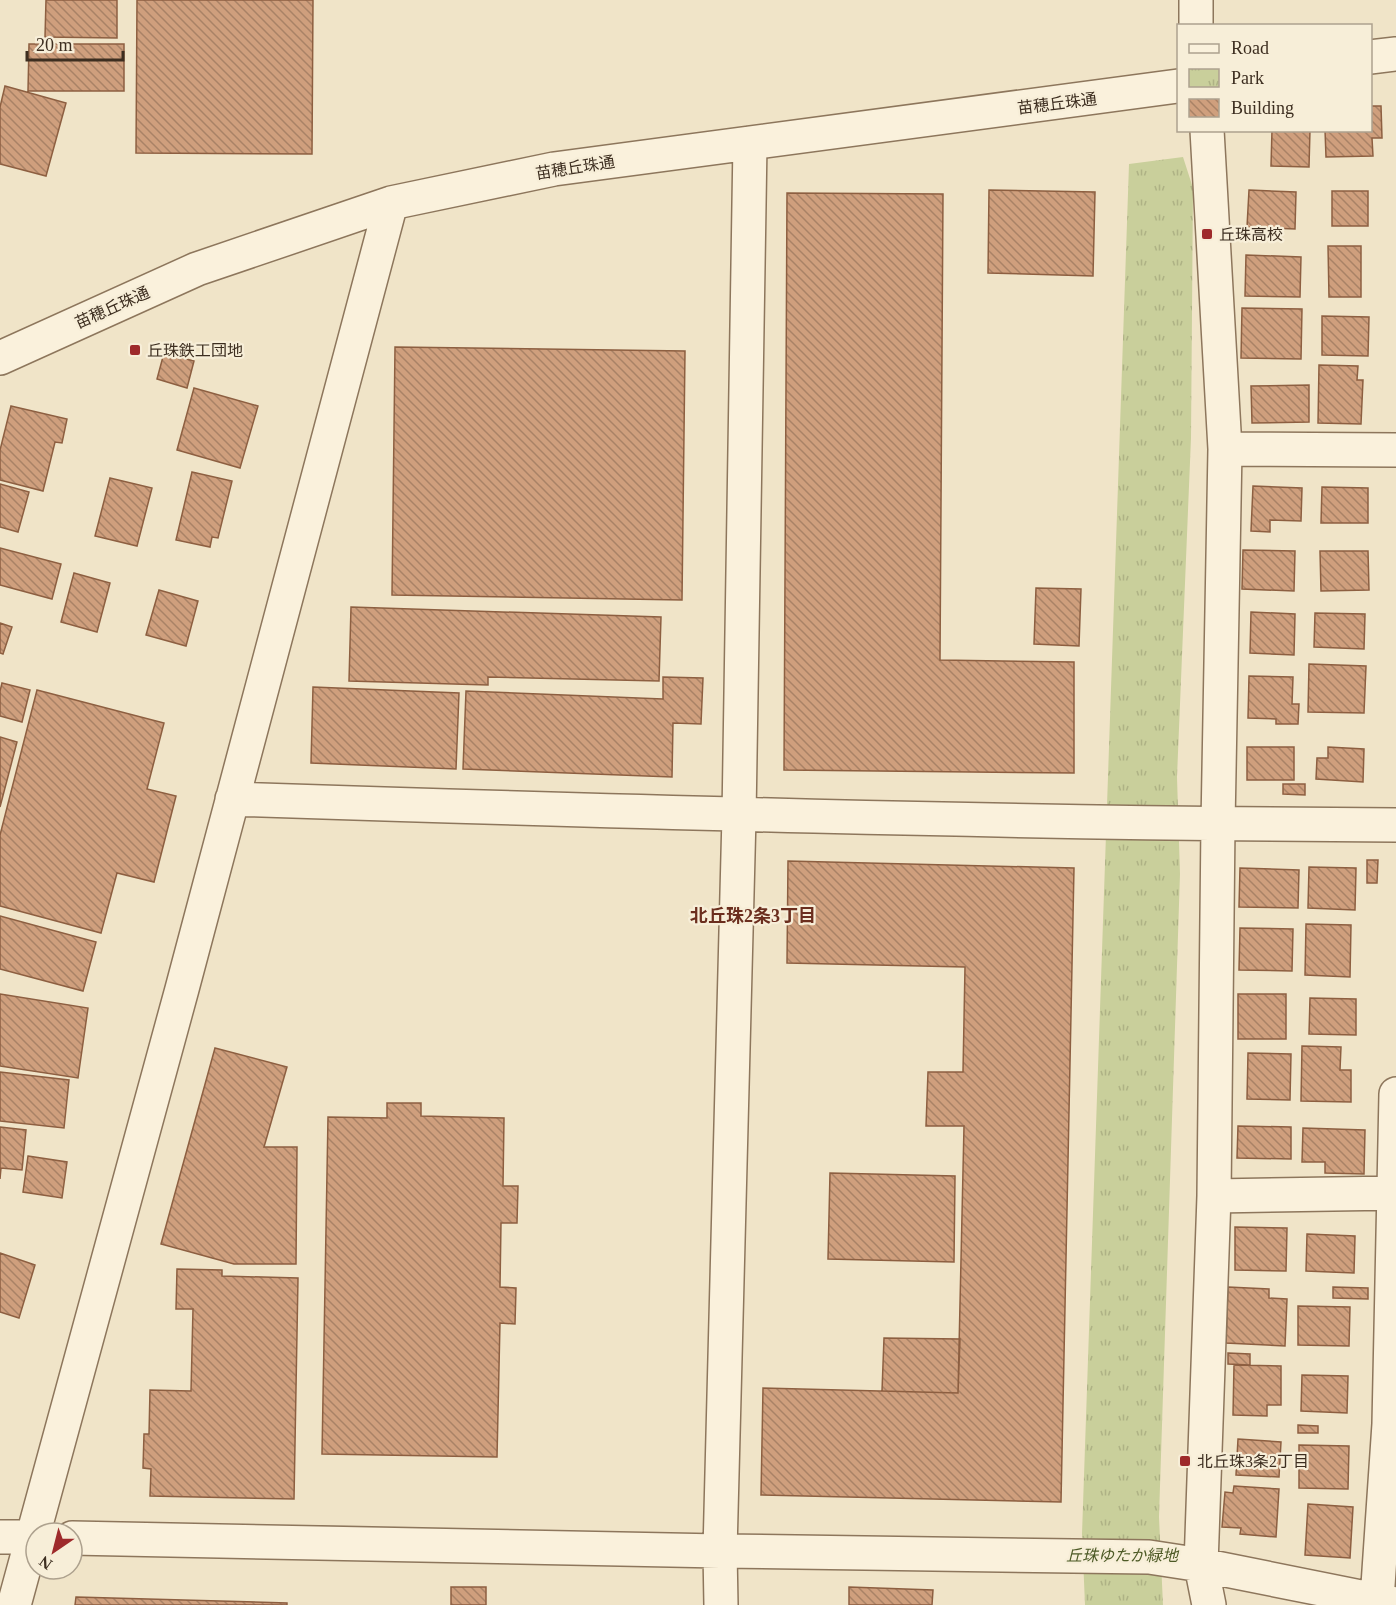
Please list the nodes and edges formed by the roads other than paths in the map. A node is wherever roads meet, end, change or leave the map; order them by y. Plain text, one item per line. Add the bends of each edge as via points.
1 (1196, 0) edge
2 (1196, 24) edge
3 (1396, 54) edge
4 (1372, 57) edge
5 (1177, 87) edge
6 (1207, 132) edge
7 (750, 143) junction
8 (391, 203) junction
9 (0, 358) edge
10 (1225, 449) junction
11 (1396, 450) edge
12 (232, 799) junction
13 (739, 816) junction
14 (1218, 824) junction
15 (1396, 825) edge
16 (1396, 1094) edge
17 (1395, 1193) edge
18 (1214, 1196) junction
19 (1392, 1424) edge
20 (38, 1521) edge
21 (0, 1537) edge
22 (24, 1537) edge
23 (84, 1538) edge
24 (720, 1551) junction
25 (1201, 1565) junction
26 (24, 1573) edge
27 (1387, 1602) edge
28 (15, 1605) edge
29 (721, 1605) edge
30 (1209, 1605) edge

1 - 2 street
3 - 4 street
5 - 7 street, 苗穂丘珠通
6 - 10 street
7 - 8 street, 苗穂丘珠通 via 554,169
7 - 13 street
8 - 9 street, 苗穂丘珠通 via 197,269
8 - 12 street
10 - 11 street
10 - 14 street
12 - 13 street
12 - 20 street
13 - 14 street
13 - 24 street
14 - 15 street
14 - 18 street
16 - 17 street
17 - 18 street
17 - 19 street
18 - 25 street
19 - 27 street
21 - 22 street
23 - 24 street
24 - 25 street via 1081,1555 1149,1557
24 - 29 street
25 - 27 street
25 - 30 street
26 - 28 street

